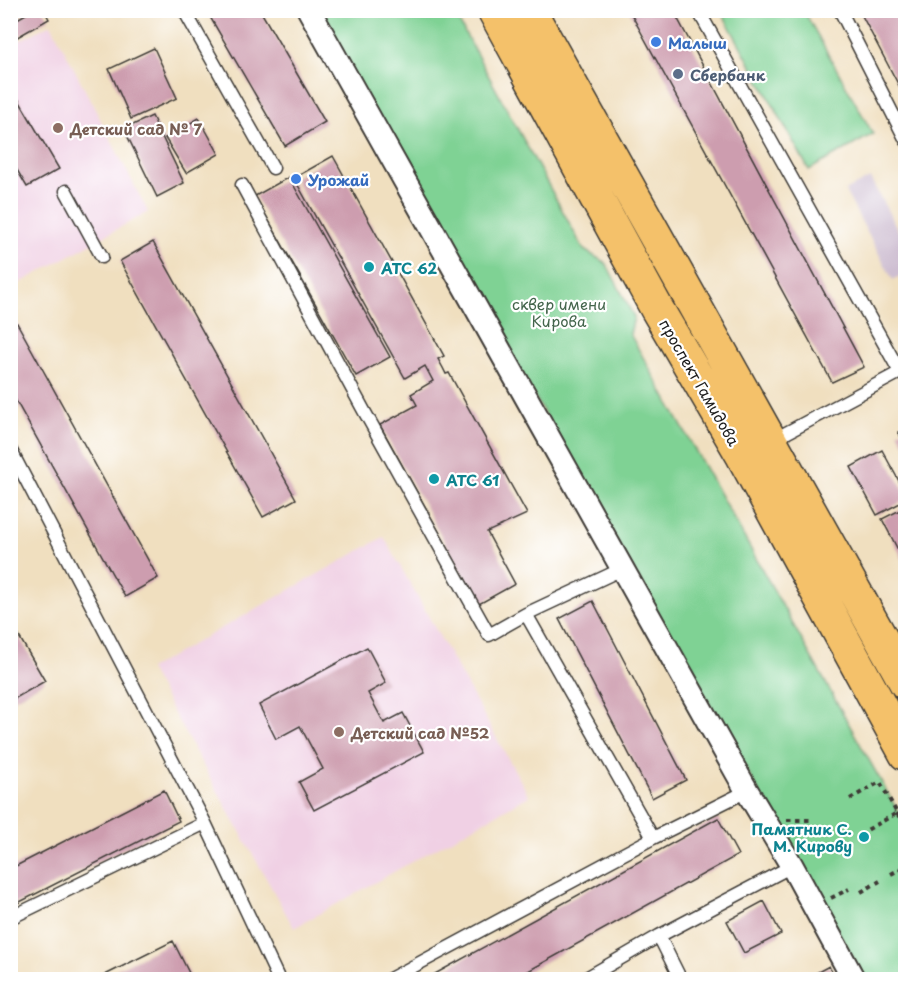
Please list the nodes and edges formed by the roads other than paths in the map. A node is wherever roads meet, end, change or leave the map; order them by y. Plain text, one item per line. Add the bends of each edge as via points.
1 (184, 10) edge
2 (309, 10) edge
3 (698, 10) edge
4 (840, 10) edge
5 (517, 15) edge
6 (906, 140) edge
7 (273, 168) dead end
8 (242, 184) dead end
9 (66, 191) dead end
10 (102, 257) dead end
11 (903, 370) edge
12 (10, 449) edge
13 (758, 449) junction
14 (622, 569) junction
15 (526, 614) junction
16 (906, 683) edge
17 (906, 754) edge
18 (747, 791) junction
19 (205, 823) junction
20 (653, 838) junction
21 (792, 866) junction
22 (10, 918) edge
23 (659, 936) junction
24 (279, 980) edge
25 (388, 980) edge
26 (583, 980) edge
27 (681, 980) edge
28 (854, 980) edge

1 - 7 lane
2 - 14 street
3 - 11 lane
4 - 6 lane
5 - 13 main road, проспект Гамидова via 657,309
8 - 15 lane via 489,635
9 - 10 lane
11 - 13 lane
12 - 19 lane
13 - 16 main road, проспект Гамидова
13 - 17 main road, проспект Гамидова
14 - 15 lane
14 - 18 street
15 - 20 lane
18 - 20 lane
18 - 21 street
19 - 22 lane
19 - 24 lane
20 - 25 lane
21 - 23 lane
21 - 28 street
23 - 26 lane
23 - 27 lane

